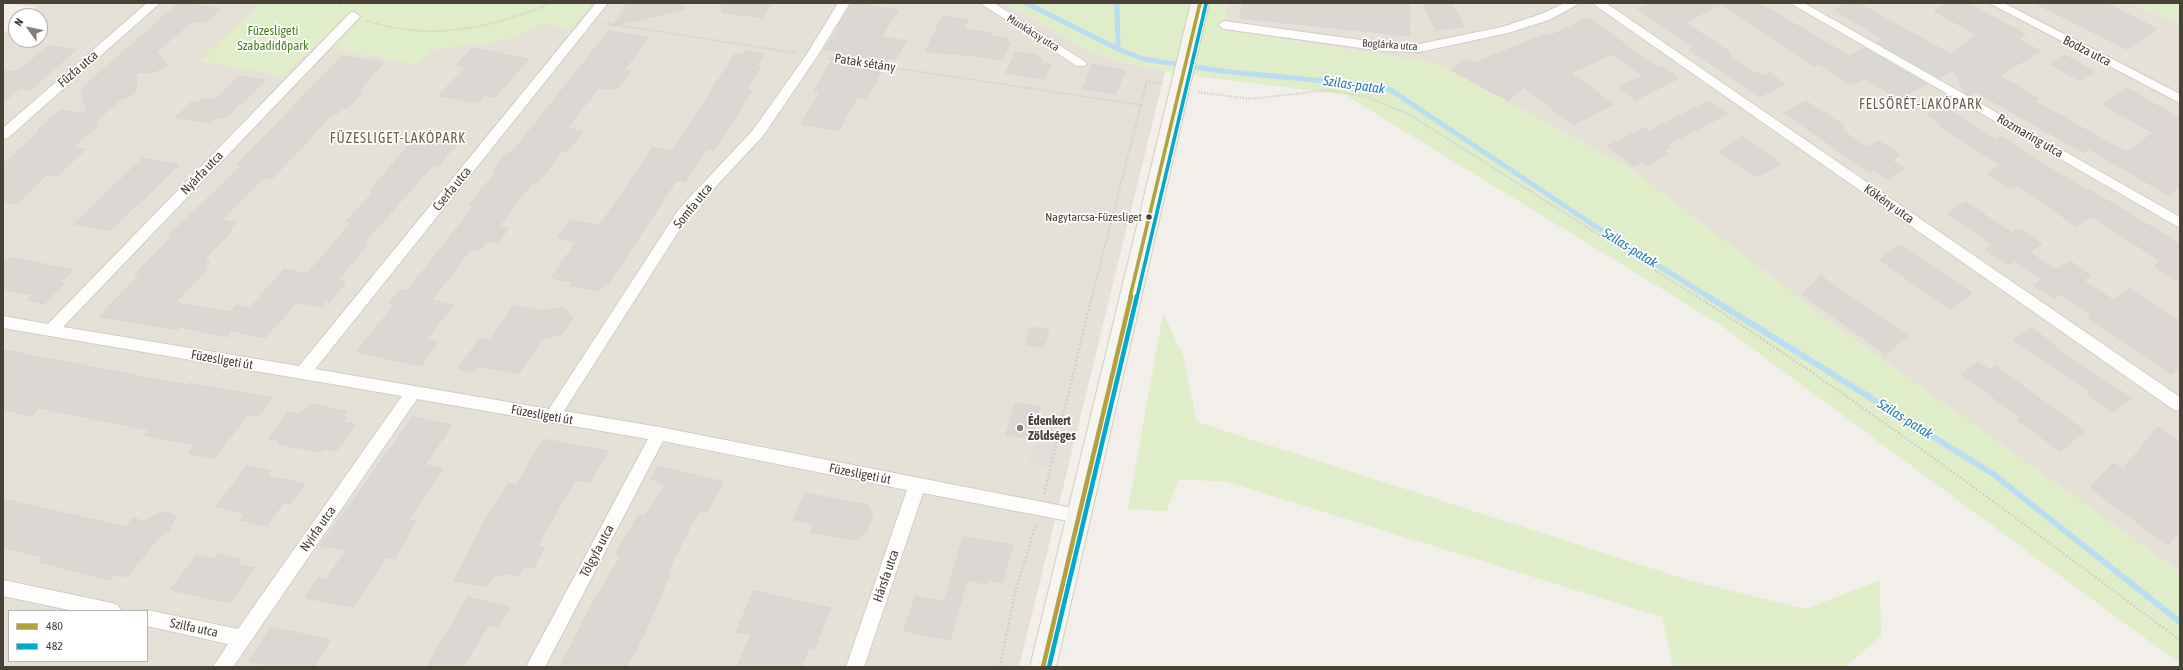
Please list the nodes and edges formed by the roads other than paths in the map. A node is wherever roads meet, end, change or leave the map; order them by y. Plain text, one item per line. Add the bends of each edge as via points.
1 (154, 3) edge
2 (602, 3) edge
3 (844, 3) edge
4 (986, 3) edge
5 (1200, 3) edge
6 (1574, 3) edge
7 (1598, 3) edge
8 (1796, 3) edge
9 (1994, 3) edge
10 (354, 16) road end
11 (1224, 25) dead end
12 (1081, 63) dead end
13 (2180, 99) edge
14 (3, 135) edge
15 (2180, 223) edge
16 (3, 322) edge
17 (50, 331) junction
18 (302, 374) junction
19 (414, 391) junction
20 (2180, 405) edge
21 (552, 417) junction
22 (659, 434) junction
23 (918, 485) junction
24 (1078, 516) junction
25 (3, 588) edge
26 (107, 610) edge
27 (148, 618) edge
28 (241, 638) junction
29 (222, 667) edge
30 (535, 667) edge
31 (855, 667) edge
32 (1043, 667) edge

1 - 14 street, Fűzfa utca
2 - 18 street, Cserfa utca
3 - 21 street, Somfa utca via 812,55 758,133 684,212
4 - 12 street, Munkácsy utca
5 - 24 main road via 1184,85
6 - 11 street, Boglárka utca via 1544,17 1504,30 1419,48 1383,47
7 - 20 street, Kökény utca
8 - 15 street, Rozmaring utca
9 - 13 street, Bodza utca
10 - 17 street, Nyárfa utca
16 - 17 street, Füzesligeti út
17 - 18 street, Füzesligeti út
18 - 19 street, Füzesligeti út
19 - 21 street, Füzesligeti út
19 - 28 street, Nyírfa utca
21 - 22 street, Füzesligeti út
22 - 23 street, Füzesligeti út
22 - 30 street, Tölgyfa utca
23 - 24 street, Füzesligeti út
23 - 31 street, Hársfa utca
24 - 32 main road
25 - 26 street
27 - 28 street, Szilfa utca
28 - 29 street, Nyírfa utca

